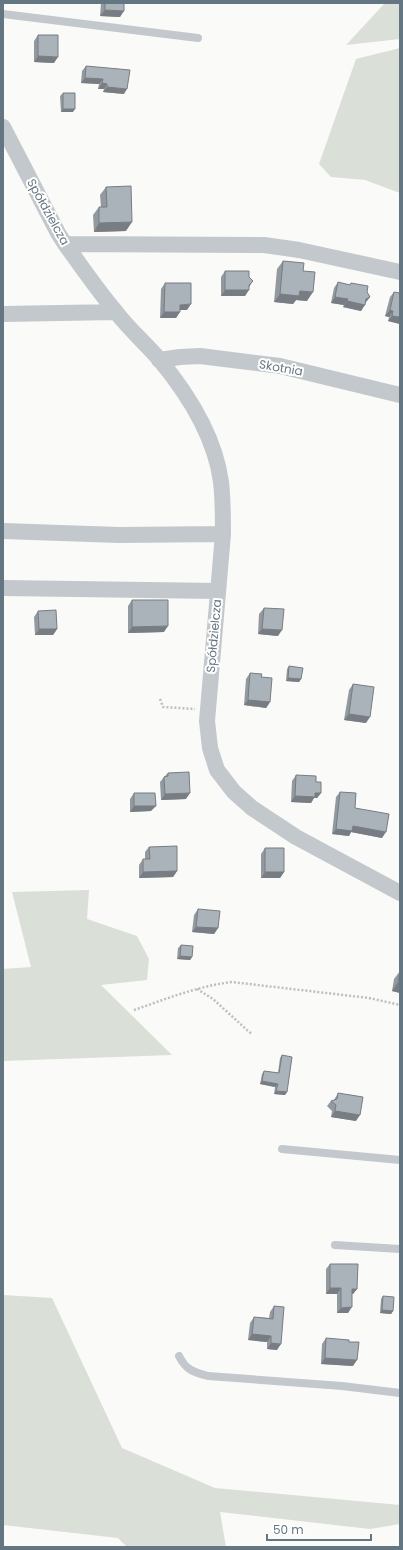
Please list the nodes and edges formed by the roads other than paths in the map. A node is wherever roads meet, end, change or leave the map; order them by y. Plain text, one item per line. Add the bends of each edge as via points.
1 (3, 14) edge
2 (198, 38) dead end
3 (3, 127) edge
4 (65, 244) junction
5 (400, 272) edge
6 (116, 312) junction
7 (3, 314) edge
8 (159, 360) junction
9 (400, 395) edge
10 (3, 531) edge
11 (222, 534) junction
12 (3, 588) edge
13 (218, 591) junction
14 (400, 893) edge
15 (282, 1149) dead end
16 (400, 1160) edge
17 (335, 1245) dead end
18 (400, 1249) edge
19 (179, 1356) dead end
20 (400, 1393) edge

1 - 2 lane
3 - 4 street, Spółdzielcza
4 - 5 street via 264,245
4 - 6 street, Spółdzielcza
6 - 7 street
6 - 8 street, Spółdzielcza
8 - 9 street, Skotnia via 200,356 280,366
8 - 11 street, Spółdzielcza via 194,408 210,439 221,481
10 - 11 street via 118,535
11 - 13 street, Spółdzielcza
12 - 13 street
13 - 14 street, Spółdzielcza via 207,710 210,748 217,770 234,792 252,808 296,837
15 - 16 lane
17 - 18 lane
19 - 20 lane via 184,1366 208,1376

